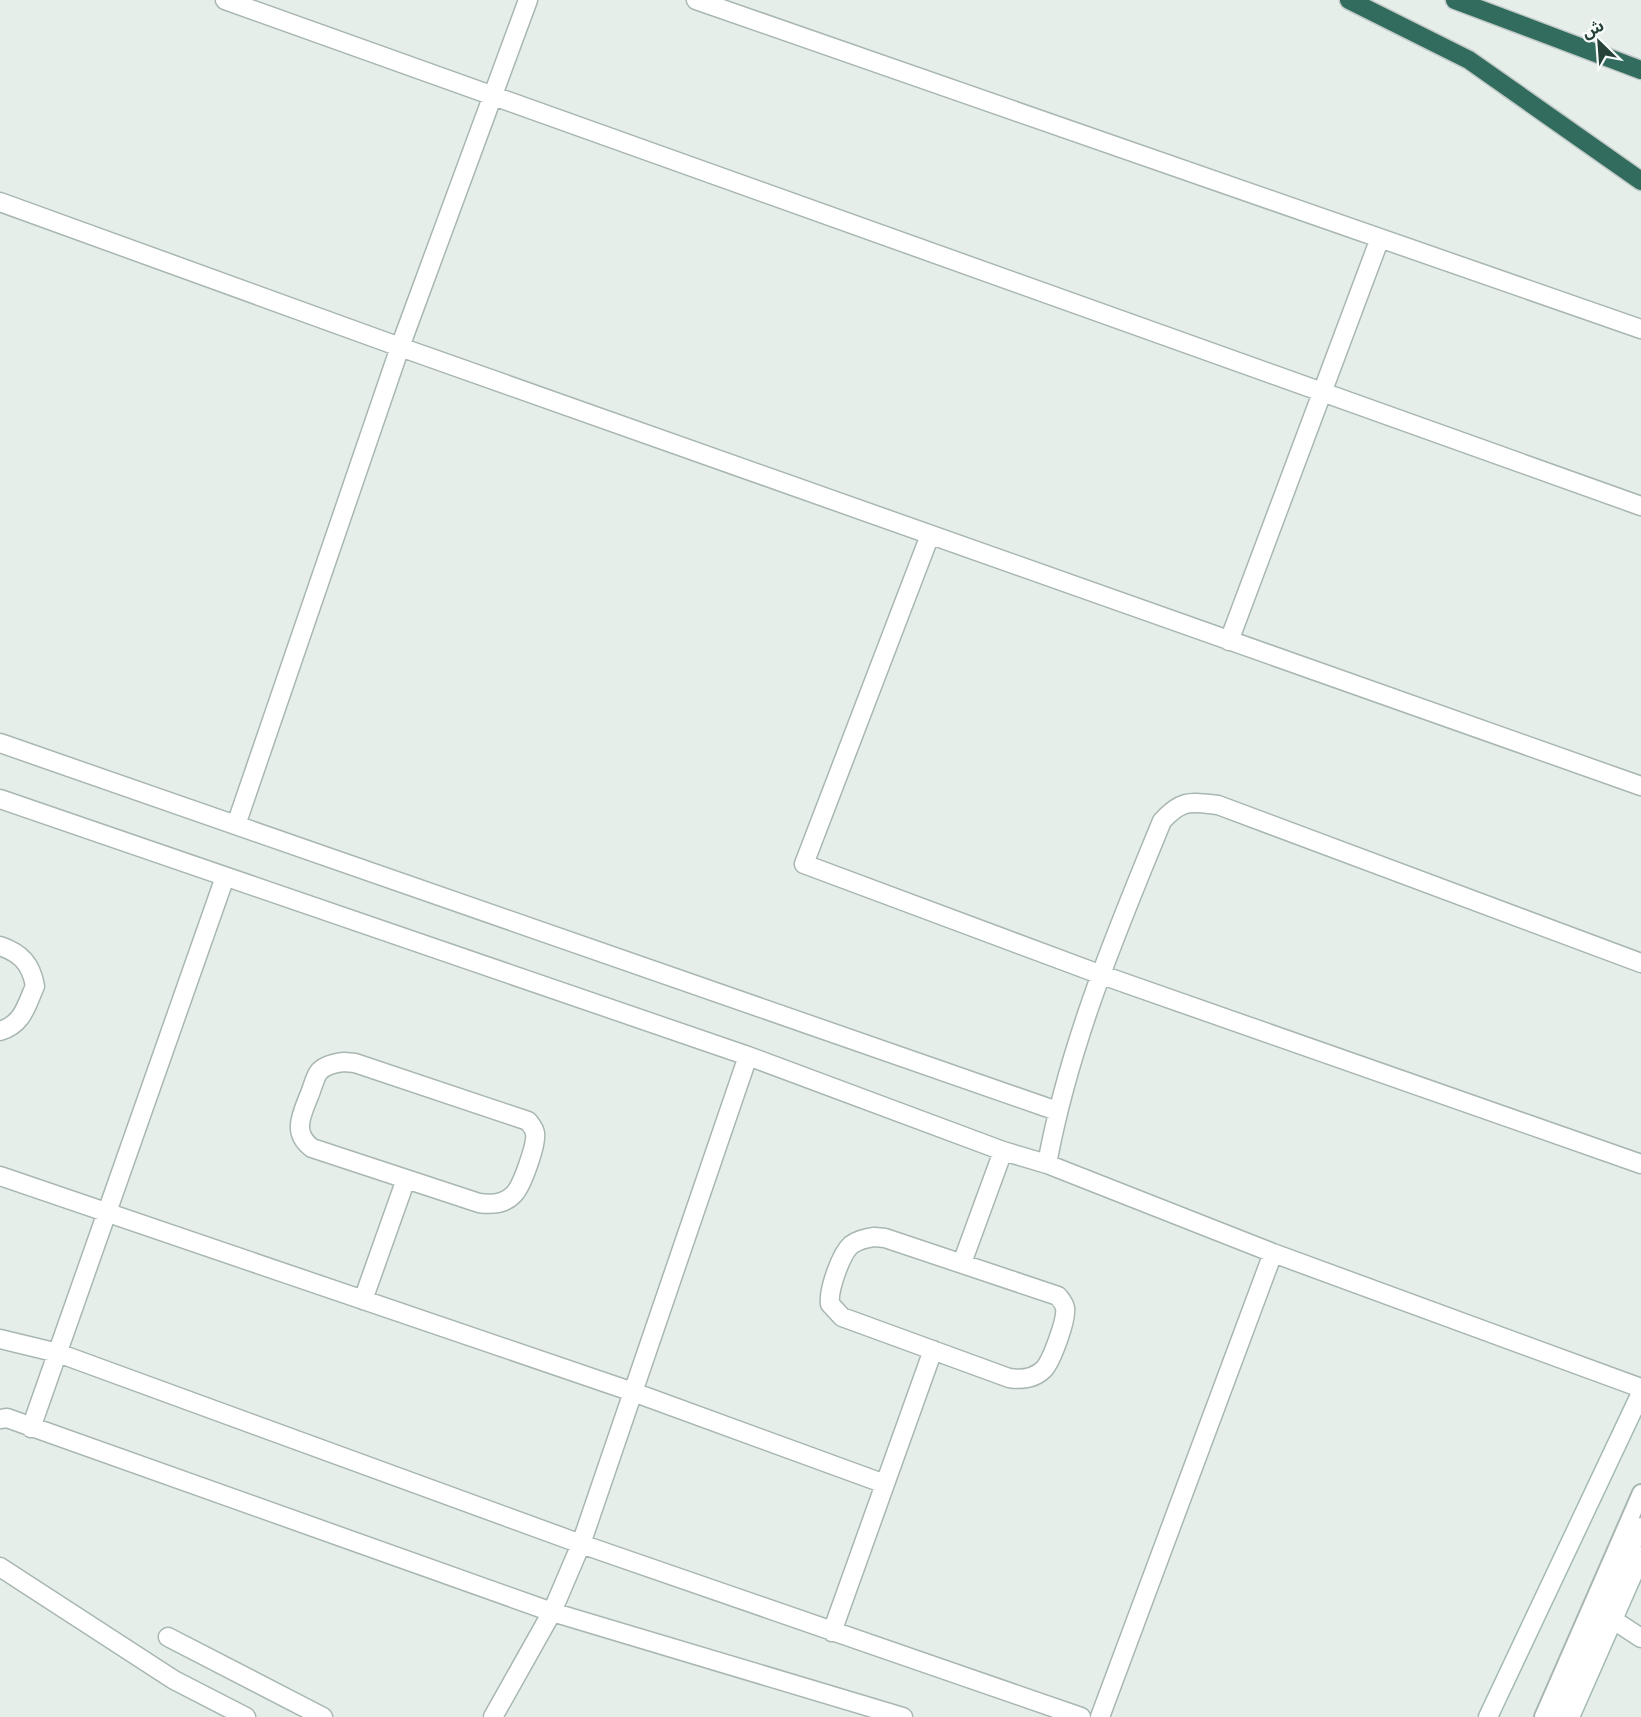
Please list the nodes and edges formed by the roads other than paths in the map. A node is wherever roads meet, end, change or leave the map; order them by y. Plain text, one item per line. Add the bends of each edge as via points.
1 (225, 0) edge
2 (528, 0) edge
3 (696, 0) edge
4 (1348, 0) edge
5 (1455, 0) edge
6 (1641, 70) edge
7 (494, 96) junction
8 (1641, 181) edge
9 (0, 202) edge
10 (1380, 238) junction
11 (1641, 329) edge
12 (400, 346) junction
13 (1322, 392) junction
14 (1641, 506) edge
15 (930, 535) junction
16 (1229, 641) junction
17 (0, 743) edge
18 (1641, 786) edge
19 (0, 800) edge
20 (236, 825) junction
21 (225, 877) junction
22 (0, 946) edge
23 (1641, 963) edge
24 (1099, 974) junction
25 (0, 1031) edge
26 (748, 1056) junction
27 (1057, 1111) junction
28 (1003, 1151) junction
29 (1047, 1164) junction
30 (1641, 1164) edge
31 (0, 1176) edge
32 (406, 1179) junction
33 (107, 1214) junction
34 (1273, 1252) junction
35 (962, 1263) junction
36 (363, 1300) junction
37 (0, 1339) edge
38 (933, 1350) junction
39 (58, 1353) junction
40 (1641, 1388) edge
41 (633, 1392) junction
42 (1641, 1393) edge
43 (0, 1419) edge
44 (32, 1428) junction
45 (885, 1484) junction
46 (1641, 1493) edge
47 (1641, 1526) edge
48 (581, 1544) junction
49 (1641, 1556) edge
50 (0, 1567) edge
51 (552, 1612) junction
52 (1612, 1619) junction
53 (832, 1632) junction
54 (168, 1637) dead end
55 (1641, 1638) edge
56 (246, 1717) edge
57 (323, 1717) edge
58 (492, 1717) edge
59 (903, 1717) edge
60 (1081, 1717) edge
61 (1100, 1717) edge
62 (1488, 1717) edge
63 (1543, 1717) edge
64 (1556, 1717) edge
65 (1570, 1717) edge

1 - 7 street
2 - 7 street
3 - 10 street
4 - 8 highway via 1469,60
5 - 6 highway
7 - 12 street
7 - 13 street
9 - 12 street
10 - 11 street
10 - 13 street
12 - 15 street
12 - 20 street
13 - 14 street
13 - 16 street
15 - 16 street
15 - 24 street via 804,864
16 - 18 street
17 - 20 street
19 - 21 street
20 - 27 street
21 - 26 street
21 - 33 street
22 - 25 street via 27,963 35,986 21,1018
23 - 24 street via 1218,805 1195,803 1176,806 1162,821
24 - 27 street
24 - 30 street
26 - 28 street
26 - 41 street
27 - 29 street
28 - 29 street
28 - 35 street
29 - 34 street
31 - 33 street
32 - 32 street via 479,1203 492,1205 504,1201 520,1185 534,1142 533,1128 520,1117 355,1063 333,1064 318,1072 300,1119 300,1135 305,1143
32 - 36 street
33 - 36 street
33 - 39 street
34 - 40 street
34 - 61 street
35 - 38 street via 874,1237 863,1239 849,1248 830,1288 830,1304 842,1317
35 - 38 street via 1058,1296 1066,1310 1050,1360 1034,1376 1022,1380
36 - 41 street
37 - 39 street
38 - 45 street
39 - 44 street
39 - 48 street
41 - 45 street
41 - 48 street
42 - 62 street
43 - 44 street
44 - 51 street
45 - 53 street
46 - 63 lane
47 - 64 lane
48 - 51 street
48 - 53 street
49 - 52 street
50 - 56 street via 174,1680
51 - 58 street
51 - 59 street
52 - 55 street
52 - 65 street
53 - 60 street
54 - 57 street

